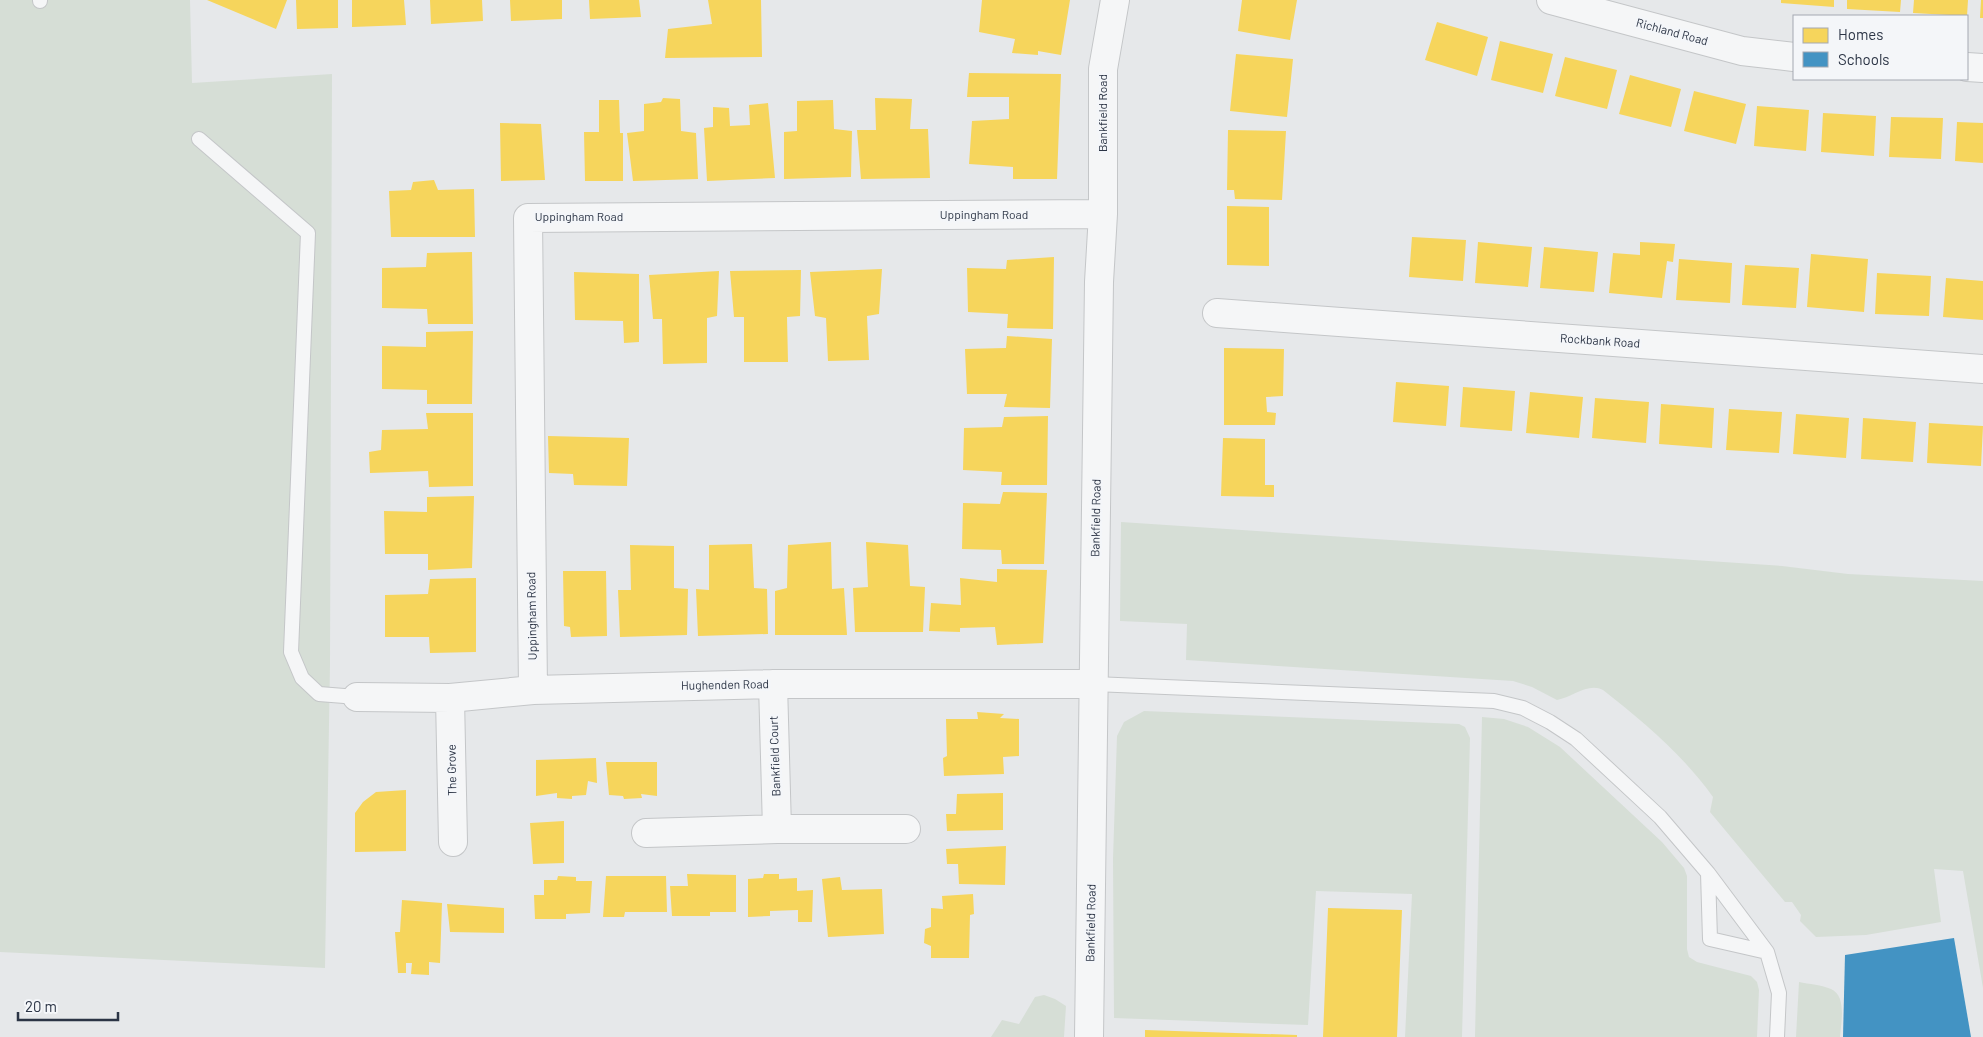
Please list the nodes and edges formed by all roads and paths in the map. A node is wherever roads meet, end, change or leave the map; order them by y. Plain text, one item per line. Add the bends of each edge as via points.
1 (1115, 0) edge
2 (1551, 0) edge
3 (1793, 57) edge
4 (1968, 67) edge
5 (1983, 68) edge
6 (199, 138) dead end
7 (1103, 214) junction
8 (1217, 313) dead end
9 (1983, 369) edge
10 (773, 684) junction
11 (1094, 684) junction
12 (532, 690) junction
13 (357, 697) joint
14 (450, 698) junction
15 (777, 829) junction
16 (906, 829) dead end
17 (646, 833) dead end
18 (453, 842) dead end
19 (1708, 873) junction
20 (1767, 952) junction
21 (1089, 1037) edge
22 (1777, 1037) edge

1 - 7 street, Bankfield Road via 1103,69
2 - 3 street, Richland Road via 1742,50
4 - 5 street
6 - 13 lane via 308,233 291,652 302,678 319,694
7 - 11 street, Bankfield Road via 1099,282
7 - 12 street, Uppingham Road via 528,218
8 - 9 street, Rockbank Road
10 - 11 street, Hughenden Road
10 - 12 street, Hughenden Road
10 - 15 street, Bankfield Court
11 - 19 lane via 1494,701 1523,708 1576,739 1660,817
11 - 21 street, Bankfield Road
12 - 14 street, Hughenden Road
13 - 14 street, Hughenden Road
14 - 18 street, The Grove
15 - 16 street
15 - 17 street
19 - 20 lane
19 - 20 lane via 1710,939
20 - 22 lane via 1778,993

